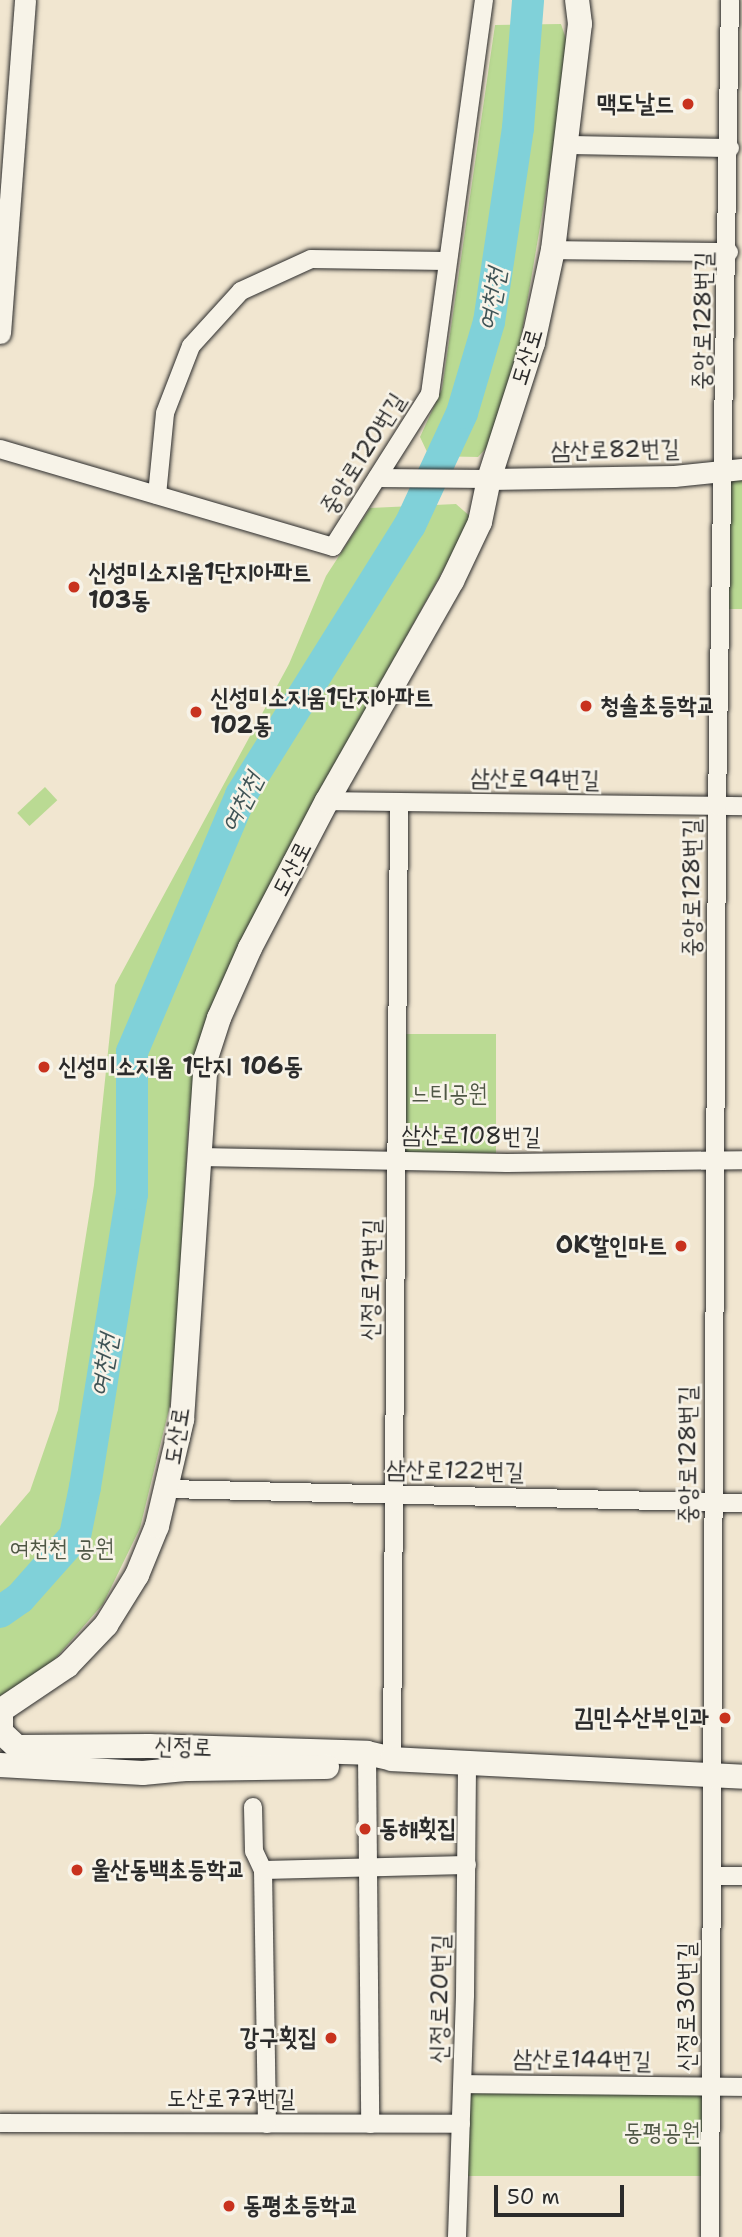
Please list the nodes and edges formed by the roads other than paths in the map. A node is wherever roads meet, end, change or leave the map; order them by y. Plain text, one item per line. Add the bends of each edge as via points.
1 (24, 0) edge
2 (484, 0) edge
3 (576, 0) edge
4 (730, 0) edge
5 (567, 145) junction
6 (730, 148) junction
7 (553, 250) junction
8 (729, 252) junction
9 (446, 261) junction
10 (0, 333) edge
11 (0, 449) edge
12 (733, 469) edge
13 (377, 478) junction
14 (489, 479) junction
15 (157, 495) junction
16 (327, 801) junction
17 (399, 802) junction
18 (718, 806) junction
19 (742, 806) edge
20 (200, 1157) junction
21 (397, 1158) junction
22 (715, 1160) junction
23 (742, 1160) edge
24 (168, 1489) junction
25 (393, 1495) junction
26 (712, 1501) junction
27 (742, 1503) edge
28 (1, 1710) edge
29 (9, 1747) edge
30 (393, 1759) junction
31 (367, 1760) junction
32 (467, 1762) junction
33 (0, 1765) edge
34 (712, 1777) junction
35 (742, 1777) edge
36 (253, 1807) dead end
37 (467, 1865) junction
38 (368, 1866) junction
39 (262, 1870) junction
40 (742, 1875) edge
41 (712, 1876) junction
42 (463, 2084) junction
43 (710, 2087) junction
44 (742, 2087) edge
45 (0, 2123) edge
46 (267, 2124) junction
47 (370, 2124) junction
48 (461, 2124) junction
49 (457, 2237) edge
50 (710, 2237) edge

1 - 10 street
2 - 9 street, 중앙로120번길
3 - 5 main road, 도산로 via 580,24
4 - 6 street, 중앙로128번길
5 - 6 street
5 - 7 main road, 도산로
6 - 8 street, 중앙로128번길
7 - 8 street
7 - 14 main road, 도산로 via 533,343
8 - 12 street, 중앙로128번길
9 - 13 street, 중앙로120번길 via 430,394
9 - 15 street via 311,259 242,291 191,346 165,413
11 - 15 street, 중앙로120번길
12 - 14 street, 삼산로82번길 via 674,476
12 - 18 street, 중앙로128번길
13 - 14 street
13 - 15 street, 중앙로120번길 via 333,547
14 - 16 main road, 도산로 via 480,522 453,581
16 - 17 street, 삼산로94번길
16 - 20 main road, 도산로 via 219,1018 206,1058
17 - 18 street, 삼산로94번길
17 - 21 street, 신정로17번길
18 - 19 street, 삼산로94번길
18 - 22 street, 중앙로128번길
20 - 21 street, 삼산로108번길
20 - 24 main road, 도산로 via 182,1420
21 - 22 street, 삼산로108번길 via 507,1163
21 - 25 street, 신정로17번길
22 - 23 street, 삼산로108번길
22 - 26 street, 중앙로128번길
24 - 25 street, 삼산로122번길
24 - 28 main road, 도산로 via 137,1575 106,1625 67,1666
25 - 26 street, 삼산로122번길
25 - 30 street, 신정로17번길
26 - 27 street, 삼산로122번길
26 - 34 street, 중앙로128번길
28 - 29 main road, 신정로 via 1,1732
29 - 31 main road, 신정로 via 149,1745
30 - 31 main road, 신정로
30 - 32 main road, 신정로
31 - 33 main road, 신정로 via 143,1773
31 - 38 street
32 - 34 main road, 신정로
32 - 37 street, 신정로20번길
34 - 35 main road, 신정로
34 - 41 street, 신정로30번길
36 - 39 street via 254,1850
37 - 38 street
37 - 42 street, 신정로20번길
38 - 39 street
38 - 47 street
39 - 46 street
40 - 41 street
41 - 43 street, 신정로30번길
42 - 43 street, 삼산로144번길
42 - 48 street, 신정로20번길
43 - 44 street, 삼산로144번길
43 - 50 street, 신정로30번길
45 - 46 street, 도산로77번길
46 - 47 street, 도산로77번길
47 - 48 street, 도산로77번길
48 - 49 street, 신정로20번길

